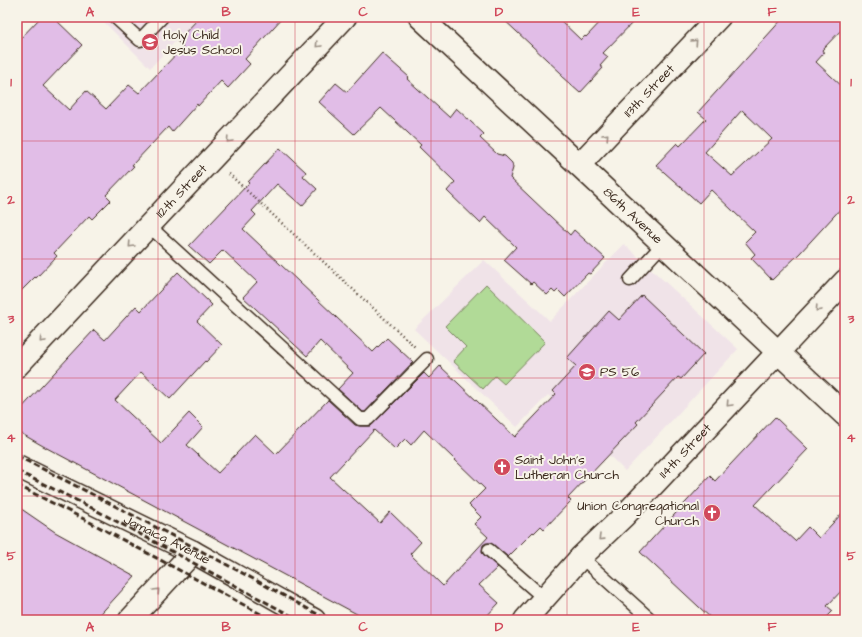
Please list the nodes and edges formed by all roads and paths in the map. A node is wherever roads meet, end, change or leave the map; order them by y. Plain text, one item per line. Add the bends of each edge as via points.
1 (115, 17) edge
2 (162, 17) edge
3 (345, 17) edge
4 (420, 17) edge
5 (719, 17) edge
6 (579, 164) junction
7 (229, 174) dead end
8 (149, 226) junction
9 (663, 244) junction
10 (630, 280) dead end
11 (845, 281) edge
12 (778, 353) junction
13 (427, 358) joint
14 (17, 366) edge
15 (845, 415) edge
16 (17, 466) edge
17 (489, 550) dead end
18 (193, 552) junction
19 (581, 557) junction
20 (544, 598) junction
21 (130, 620) edge
22 (314, 620) edge
23 (525, 620) edge
24 (651, 620) edge

1 - 2 lane via 140,40
3 -> 8 street, 112th Street
4 - 6 street, 86th Avenue
6 -> 5 street, 113th Street
6 - 9 street, 86th Avenue
7 - 13 path
8 - 13 lane via 360,419 368,419
8 -> 14 street, 112th Street
9 - 10 lane
9 - 12 street, 86th Avenue
11 -> 12 street, 114th Street
12 - 15 street, 86th Avenue
12 -> 19 street, 114th Street via 624,516
16 - 18 street, Jamaica Avenue
17 - 20 lane
21 -> 18 street
18 - 22 street, Jamaica Avenue
19 - 20 street, 114th Street
19 - 24 lane
20 - 23 street, 114th Street

